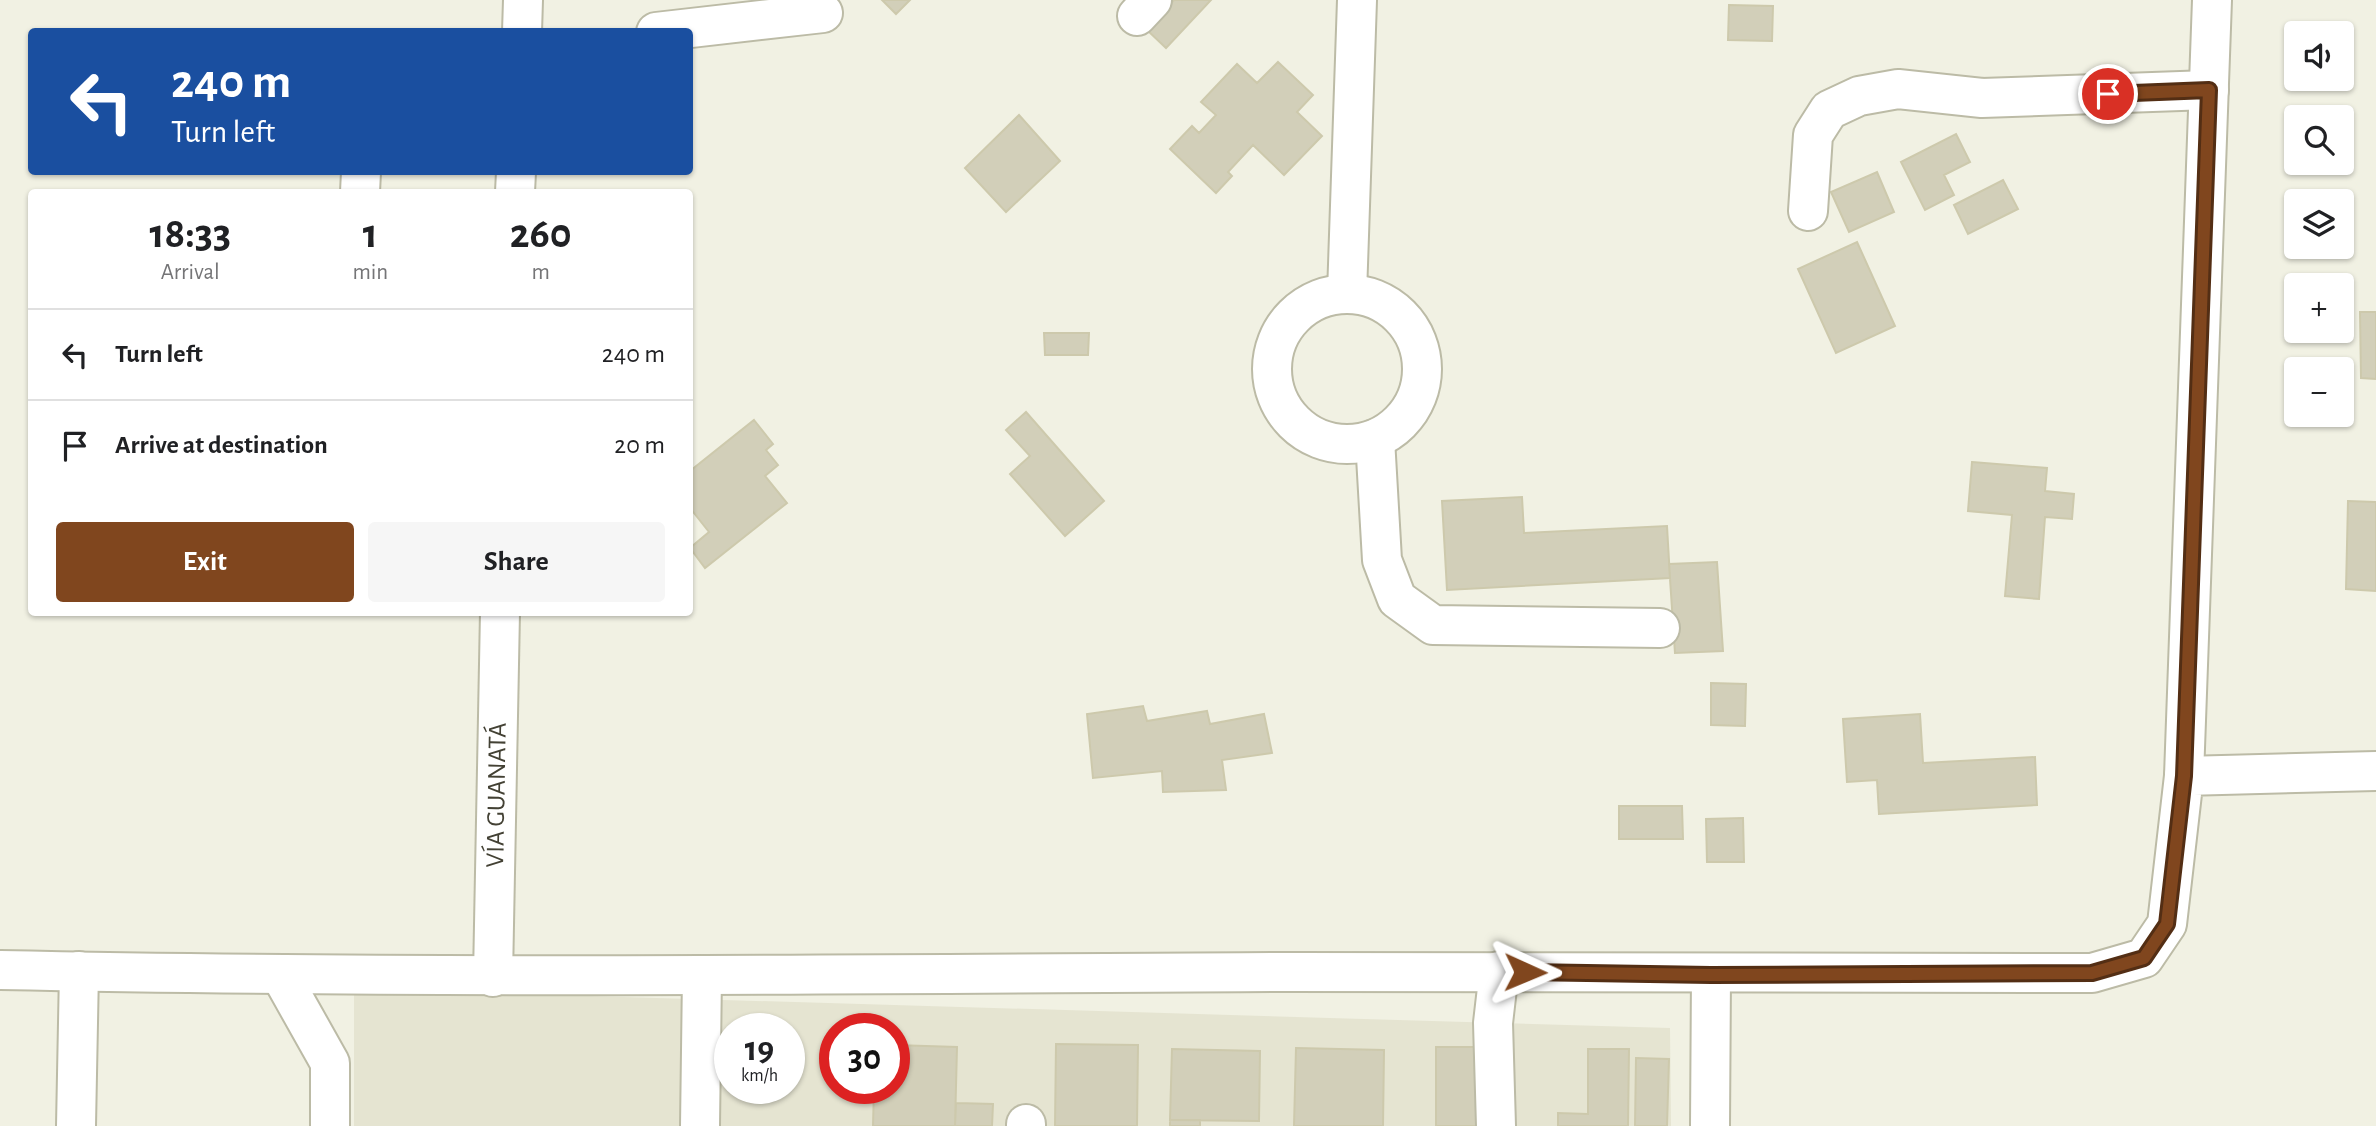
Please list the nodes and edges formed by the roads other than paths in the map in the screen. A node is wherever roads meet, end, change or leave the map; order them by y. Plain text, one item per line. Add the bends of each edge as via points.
1 (523, 0) edge
2 (1357, 0) edge
3 (2212, 0) edge
4 (823, 13) dead end
5 (522, 28) edge
6 (691, 28) edge
7 (2209, 90) junction
8 (1808, 211) dead end
9 (1347, 294) junction
10 (1375, 439) junction
11 (500, 616) edge
12 (1660, 628) dead end
13 (2376, 771) edge
14 (2184, 776) junction
15 (0, 970) edge
16 (79, 971) junction
17 (1499, 971) junction
18 (280, 974) junction
19 (702, 975) junction
20 (1711, 975) junction
21 (493, 976) junction
22 (76, 1126) edge
23 (330, 1126) edge
24 (700, 1126) edge
25 (1496, 1126) edge
26 (1710, 1126) edge

1 - 5 street
2 - 9 street
3 - 7 street
4 - 6 street
7 - 8 street via 1982,98 1898,89 1858,96 1829,110 1813,135
7 - 14 street
9 - 10 street via 1376,300 1401,317 1421,355 1422,378 1416,399 1400,423
9 - 10 street via 1316,301 1290,321 1275,350 1274,383 1287,414 1311,435 1343,444
10 - 12 street via 1382,560 1397,598 1433,625
11 - 21 street, VÍA GUANATÁ
13 - 14 street
14 - 20 street via 2167,924 2144,958 2092,973
15 - 16 street
16 - 18 street
16 - 22 street
17 - 19 street
17 - 20 street
17 - 25 street via 1493,1023
18 - 21 street
18 - 23 street via 330,1063
19 - 21 street
19 - 24 street
20 - 26 street

